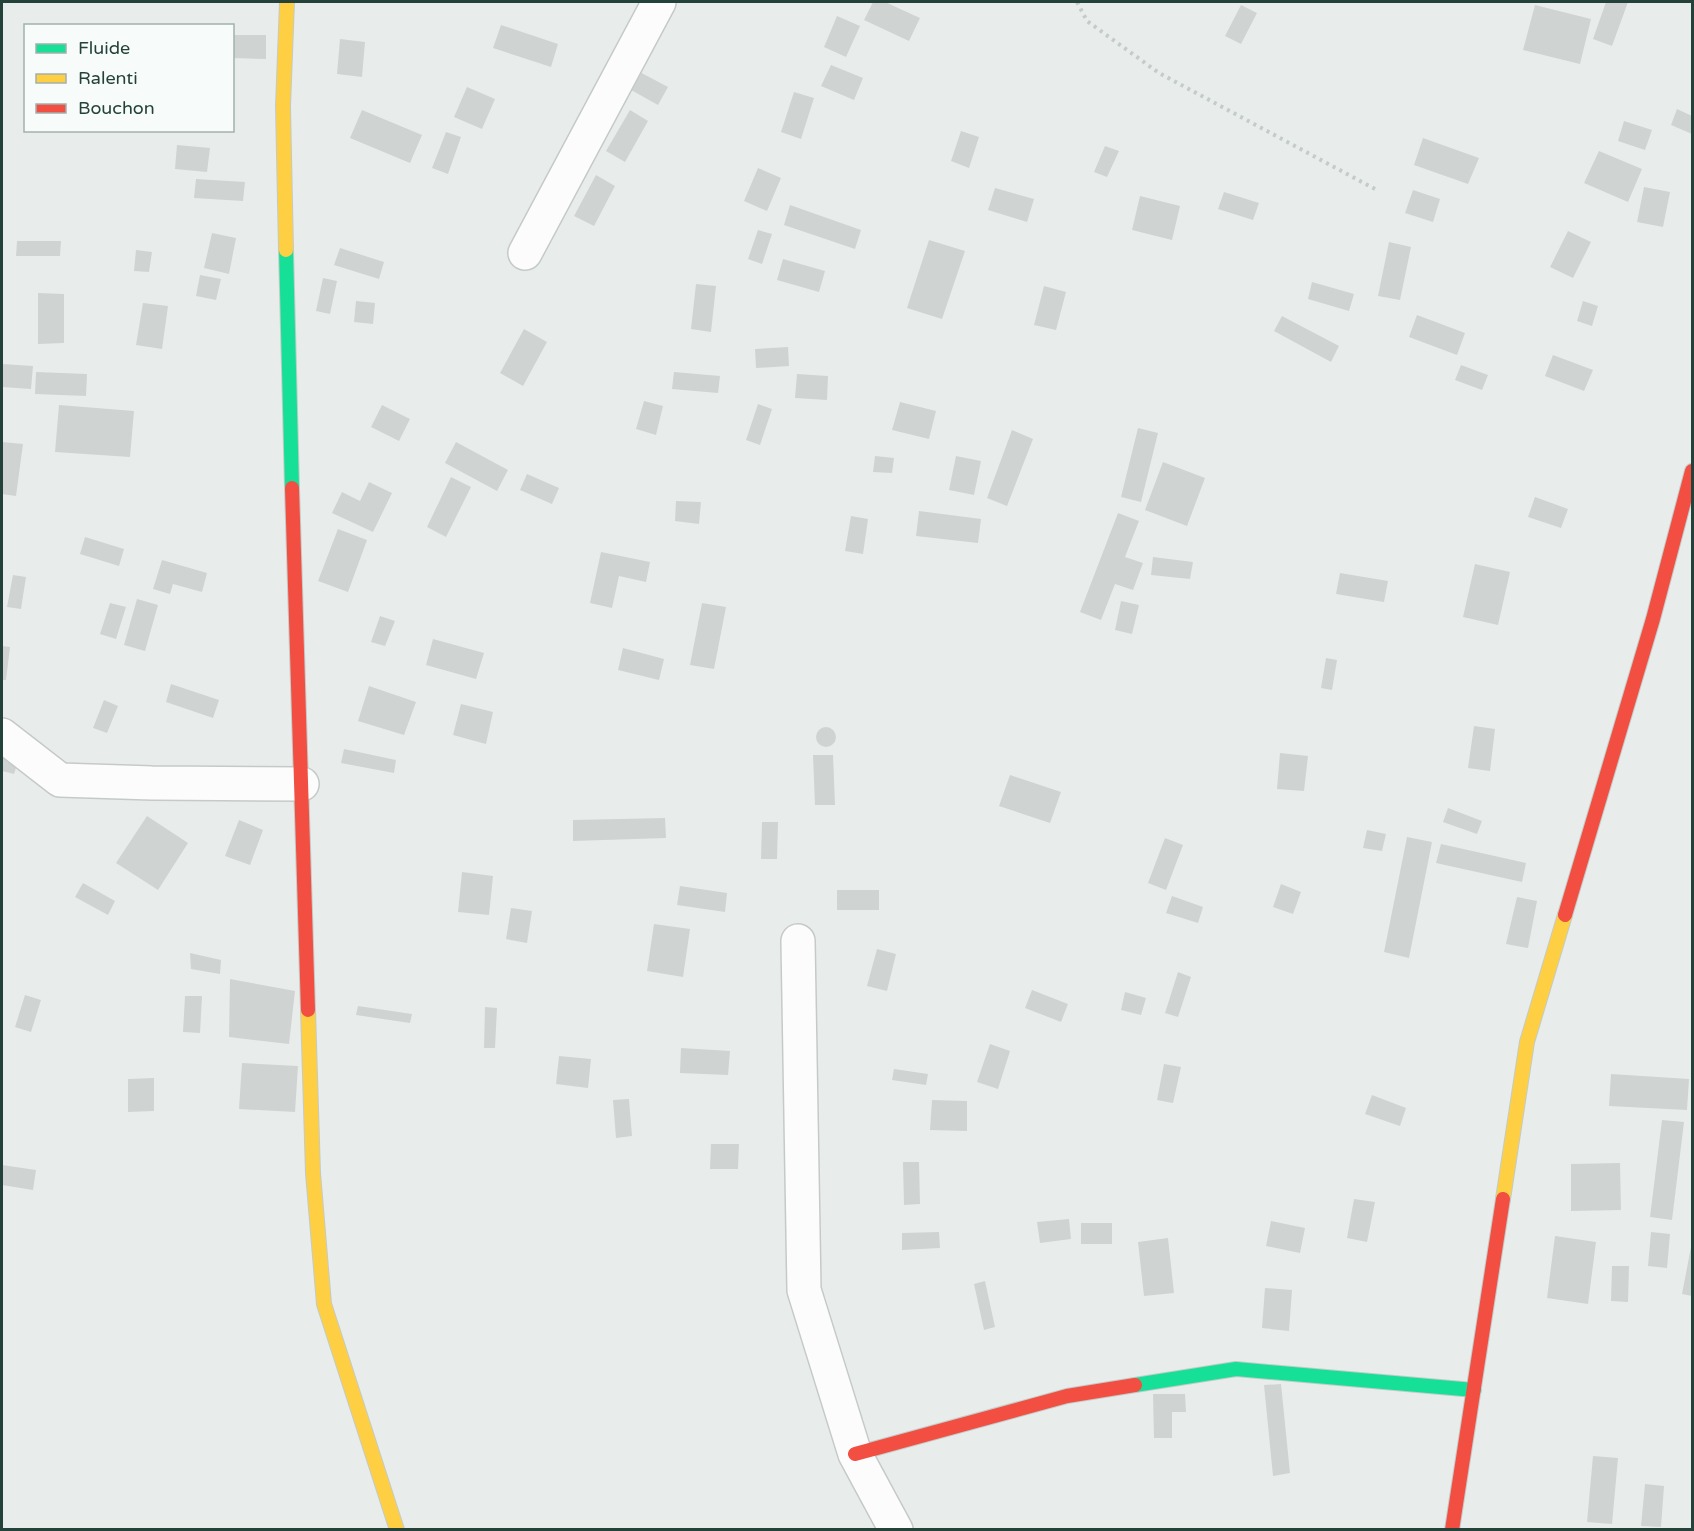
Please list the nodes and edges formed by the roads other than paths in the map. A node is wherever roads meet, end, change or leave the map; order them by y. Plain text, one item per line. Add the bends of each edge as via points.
1 (287, 2) edge
2 (659, 2) edge
3 (525, 253) dead end
4 (1692, 471) edge
5 (2, 735) edge
6 (302, 784) junction
7 (798, 941) dead end
8 (1473, 1390) junction
9 (855, 1454) junction
10 (397, 1530) edge
11 (896, 1530) edge
12 (1452, 1530) edge

1 - 6 street via 283,106
2 - 3 street
4 - 8 street via 1650,631 1527,1042
5 - 6 street via 60,780
6 - 10 street via 313,1173 324,1304
7 - 9 street via 804,1290
8 - 9 street via 1236,1369 1067,1396
8 - 12 street
9 - 11 street

